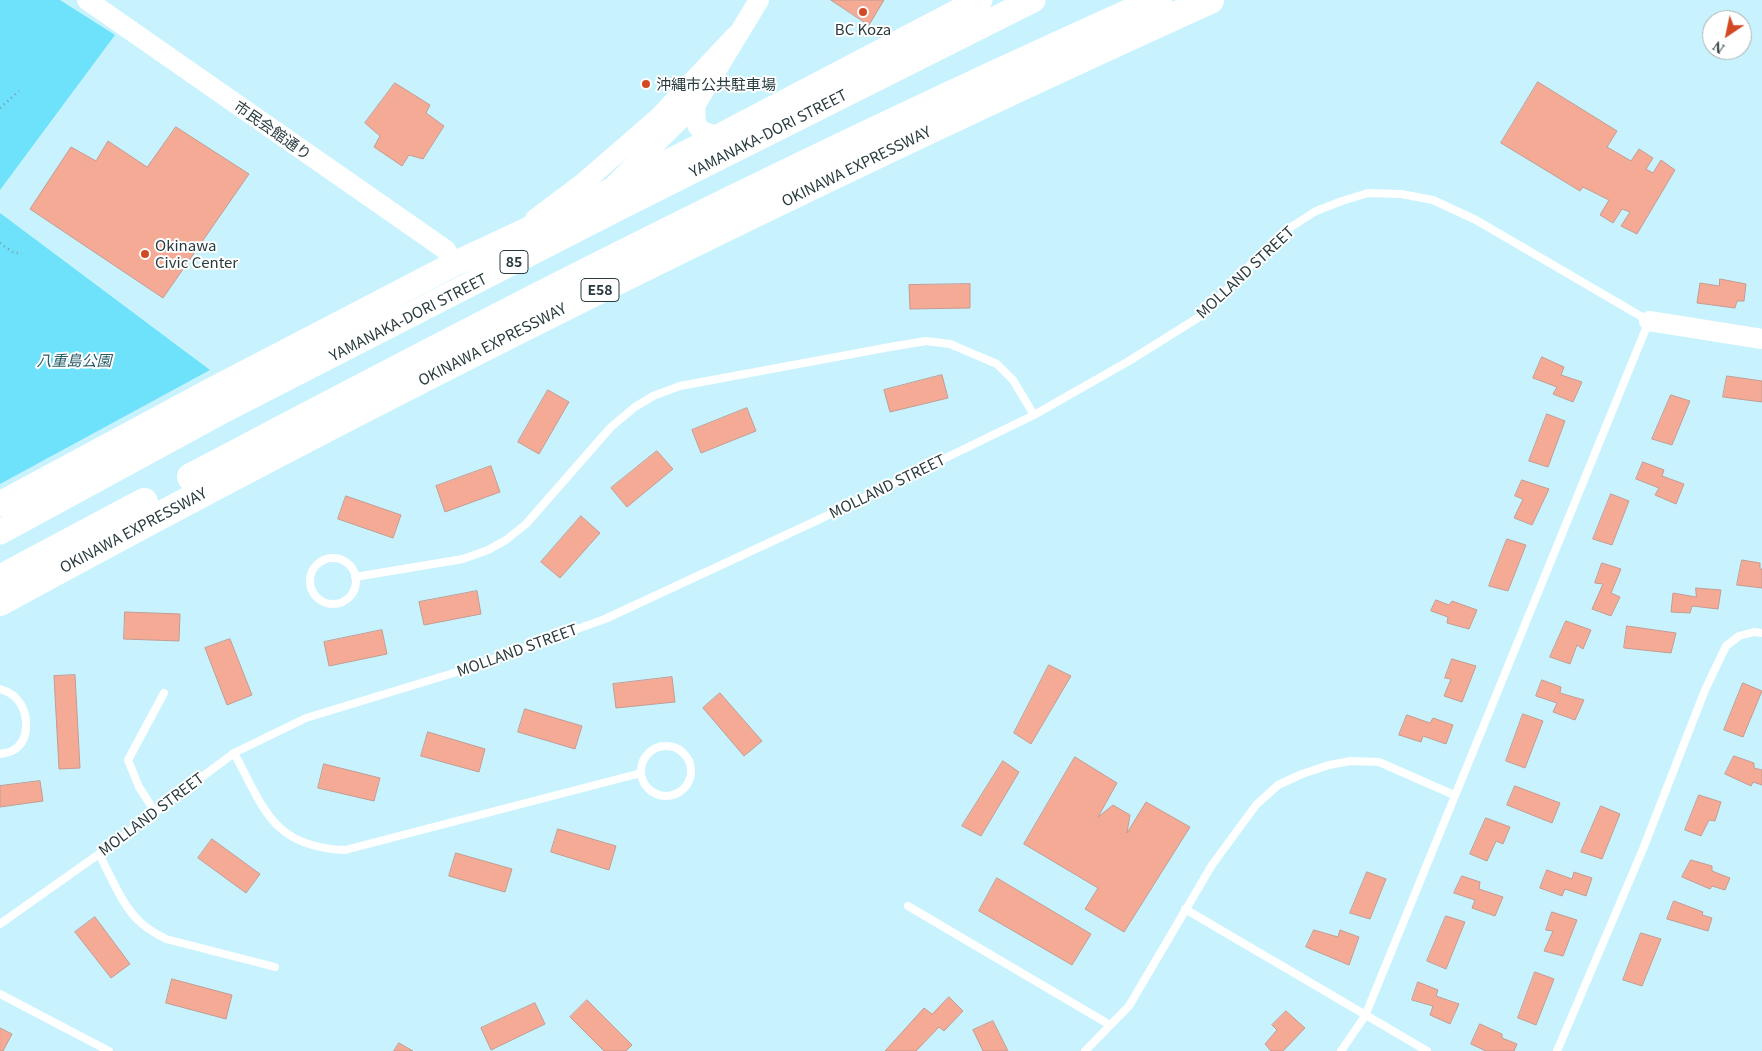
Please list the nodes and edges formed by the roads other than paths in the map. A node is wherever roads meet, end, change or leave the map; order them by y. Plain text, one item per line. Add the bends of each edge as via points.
1 (87, 0) edge
2 (759, 0) edge
3 (980, 0) edge
4 (1033, 0) edge
5 (1158, 0) edge
6 (1210, 0) edge
7 (736, 35) junction
8 (696, 104) junction
9 (720, 136) junction
10 (676, 179) junction
11 (592, 196) junction
12 (573, 232) junction
13 (454, 264) junction
14 (1649, 321) junction
15 (1762, 339) edge
16 (1034, 416) junction
17 (0, 504) edge
18 (0, 532) edge
19 (355, 577) junction
20 (0, 579) edge
21 (0, 602) edge
22 (1762, 633) edge
23 (0, 689) edge
24 (164, 693) dead end
25 (234, 753) junction
26 (0, 754) edge
27 (641, 773) junction
28 (1454, 795) junction
29 (155, 812) junction
30 (98, 854) junction
31 (908, 906) dead end
32 (1185, 909) junction
33 (0, 924) edge
34 (275, 968) dead end
35 (0, 994) edge
36 (1366, 1016) junction
37 (1110, 1026) junction
38 (109, 1051) edge
39 (1085, 1051) edge
40 (1340, 1051) edge
41 (1427, 1051) edge
42 (1557, 1051) edge

1 - 13 street, 市民会館通り via 446,250
2 - 7 street
3 - 9 main road, YAMANAKA-DORI STREET / 85
4 - 10 main road, YAMANAKA-DORI STREET / 85
5 - 20 highway, OKINAWA EXPRESSWAY / E58 via 1065,41 616,257
6 - 21 highway, OKINAWA EXPRESSWAY / E58 via 785,199 470,355 186,501
7 - 8 street
7 - 11 street via 659,117
8 - 9 street via 696,126 704,133
8 - 11 street
9 - 11 main road, YAMANAKA-DORI STREET / 85
10 - 11 street via 649,186 611,206
10 - 12 main road, YAMANAKA-DORI STREET / 85
11 - 12 street
11 - 13 main road, YAMANAKA-DORI STREET / 85
12 - 18 main road, YAMANAKA-DORI STREET / 85 via 219,413
13 - 17 main road, YAMANAKA-DORI STREET / 85
14 - 15 street, MOLLAND STREET
14 - 16 lane, MOLLAND STREET via 1476,220 1433,200 1401,194 1368,193 1316,211 1291,227 1204,314
14 - 28 lane
16 - 19 lane via 1013,380 997,364 950,344 926,342 890,347 680,386 653,396 611,427 526,524 506,540 463,559
16 - 25 lane, MOLLAND STREET via 605,619 460,671 306,718
19 - 19 lane via 349,564 340,559 322,560 313,568 310,588 318,599 326,603 344,602 354,590
22 - 42 lane via 1739,636 1726,646
23 - 26 lane via 17,698 23,710 26,732 12,751
24 - 29 lane via 128,760 139,787
25 - 27 lane via 268,816 279,828 309,845 345,850
25 - 29 lane, MOLLAND STREET
27 - 27 lane via 647,755 661,746 679,750 691,765 687,786 670,797 652,792 644,785
28 - 32 lane via 1379,762 1351,761 1302,774 1278,785 1256,804
28 - 36 lane
29 - 30 lane, MOLLAND STREET
30 - 33 lane, MOLLAND STREET
30 - 34 lane via 138,920 152,932 166,939
31 - 37 lane
32 - 36 lane
32 - 37 lane via 1129,1006
35 - 38 lane
36 - 40 lane
36 - 41 lane
37 - 39 lane

